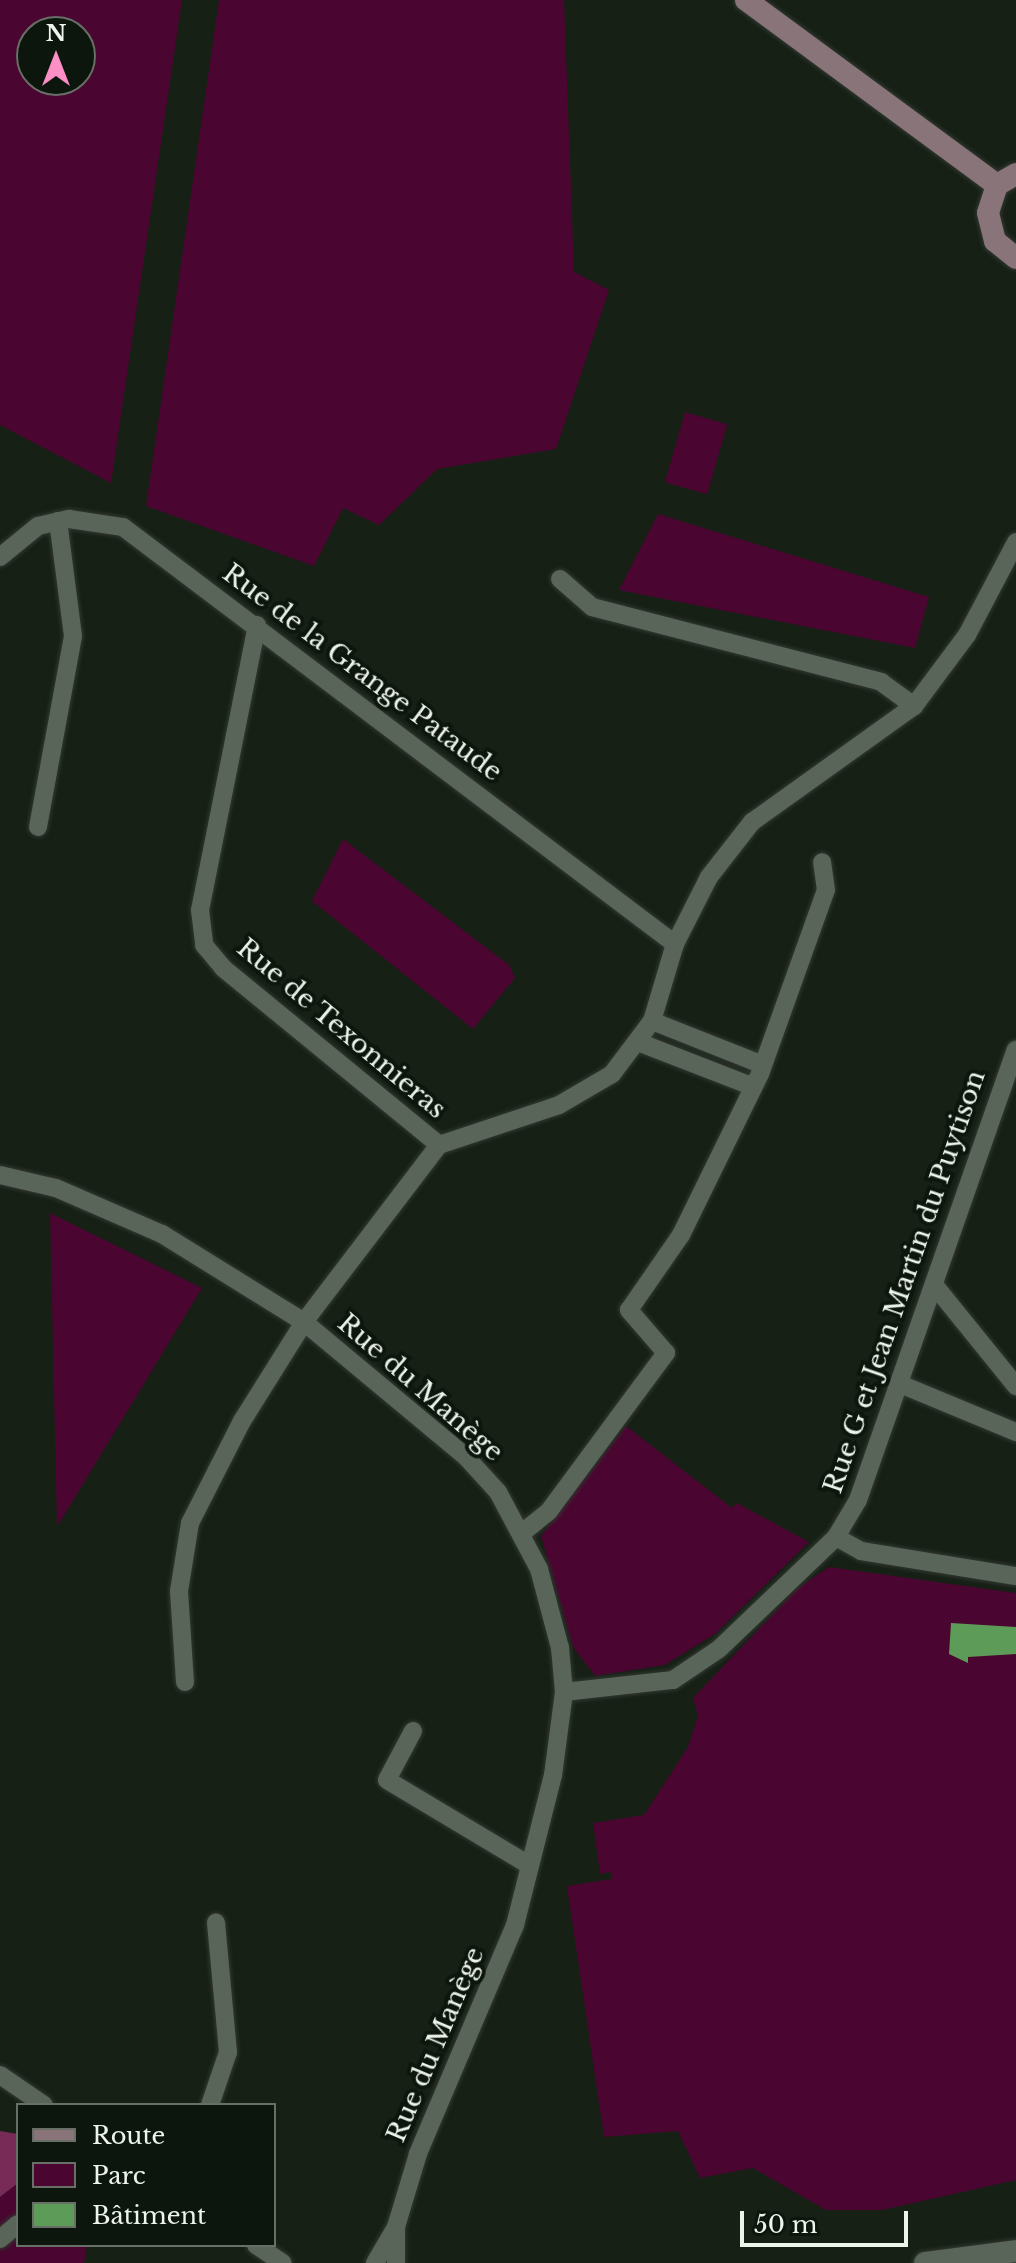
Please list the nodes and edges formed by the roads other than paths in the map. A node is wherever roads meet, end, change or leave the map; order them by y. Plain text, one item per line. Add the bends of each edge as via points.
1 (746, 0) edge
2 (1007, 179) edge
3 (1016, 258) edge
4 (58, 521) junction
5 (1016, 542) edge
6 (0, 557) edge
7 (560, 579) dead end
8 (257, 625) junction
9 (914, 706) junction
10 (38, 827) dead end
11 (822, 862) dead end
12 (675, 944) junction
13 (652, 1021) junction
14 (638, 1042) junction
15 (1016, 1050) edge
16 (763, 1065) junction
17 (754, 1087) junction
18 (439, 1145) junction
19 (0, 1175) edge
20 (935, 1286) junction
21 (304, 1322) junction
22 (900, 1384) junction
23 (1016, 1386) edge
24 (1016, 1432) edge
25 (522, 1533) junction
26 (836, 1537) junction
27 (1016, 1576) edge
28 (185, 1682) dead end
29 (564, 1692) junction
30 (413, 1731) dead end
31 (529, 1865) junction
32 (216, 1923) dead end
33 (0, 2075) edge
34 (41, 2103) edge
35 (211, 2103) edge
36 (16, 2226) edge
37 (396, 2227) junction
38 (0, 2239) edge
39 (259, 2247) edge
40 (1016, 2251) edge
41 (283, 2263) edge
42 (375, 2263) edge
43 (396, 2263) edge
44 (925, 2263) edge

1 - 2 main road
2 - 3 main road via 989,227
4 - 6 street via 38,526
4 - 8 street, Rue de la Grange Pataude via 123,527
4 - 10 street via 73,636
5 - 9 street via 967,635
7 - 9 street via 592,607 881,682
8 - 12 street, Rue de la Grange Pataude
8 - 18 street, Rue de Texonnieras via 200,910 204,945 223,968
9 - 12 street via 752,822 709,877
11 - 16 street via 826,890
12 - 13 street
13 - 14 street
13 - 16 street
14 - 17 street
14 - 18 street via 612,1074 559,1105
15 - 20 street, Rue G et Jean Martin du Puytison
16 - 17 street
17 - 25 street via 681,1235 629,1310 666,1353 549,1511
18 - 21 street
19 - 21 street, Rue du Manège via 56,1188 162,1234
20 - 22 street, Rue G et Jean Martin du Puytison
20 - 23 street
21 - 25 street, Rue du Manège via 467,1458
21 - 28 street via 242,1421 190,1523 179,1591
22 - 24 street
22 - 26 street, Rue G et Jean Martin du Puytison via 858,1500
25 - 29 street, Rue du Manège via 550,1605
26 - 27 street via 861,1551
26 - 29 street, Rue G et Jean Martin du Puytison via 719,1649 673,1680
29 - 31 street, Rue du Manège via 553,1775
30 - 31 street via 387,1780
31 - 37 street, Rue du Manège via 515,1925 418,2154
32 - 35 street via 228,2052
33 - 34 street
36 - 38 street
37 - 42 street, Rue du Manège
37 - 43 street, Rue du Manège
39 - 41 street
40 - 44 street

